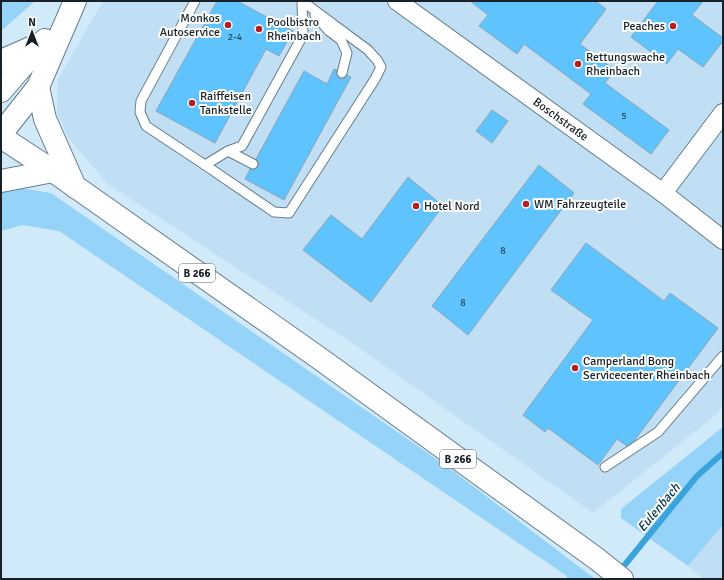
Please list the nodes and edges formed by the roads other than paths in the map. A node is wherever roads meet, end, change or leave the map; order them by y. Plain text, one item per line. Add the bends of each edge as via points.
1 (75, 1) edge
2 (195, 1) edge
3 (302, 1) edge
4 (397, 1) edge
5 (42, 43) junction
6 (1, 61) edge
7 (342, 73) dead end
8 (38, 87) junction
9 (1, 91) edge
10 (723, 113) edge
11 (1, 136) edge
12 (228, 151) junction
13 (253, 164) dead end
14 (205, 165) junction
15 (53, 171) junction
16 (1, 181) edge
17 (75, 187) junction
18 (663, 193) junction
19 (723, 240) edge
20 (723, 356) edge
21 (605, 467) dead end
22 (622, 579) edge

1 - 5 main road
1 - 8 main road
2 - 14 lane via 141,101 140,112 146,126
3 - 7 lane via 329,31 341,40 347,53
3 - 12 lane via 303,35 242,146
3 - 14 lane via 377,60 381,67 375,78 289,213 274,212
4 - 18 street, Boschstraße
5 - 6 main road
5 - 9 main road
8 - 11 main road
8 - 17 main road via 45,119
10 - 18 street
11 - 15 main road, B 266
12 - 13 lane
12 - 14 lane
15 - 16 main road
15 - 17 main road, B 266
17 - 22 main road, B 266 via 326,363
18 - 19 street, Boschstraße
20 - 21 lane via 658,432

